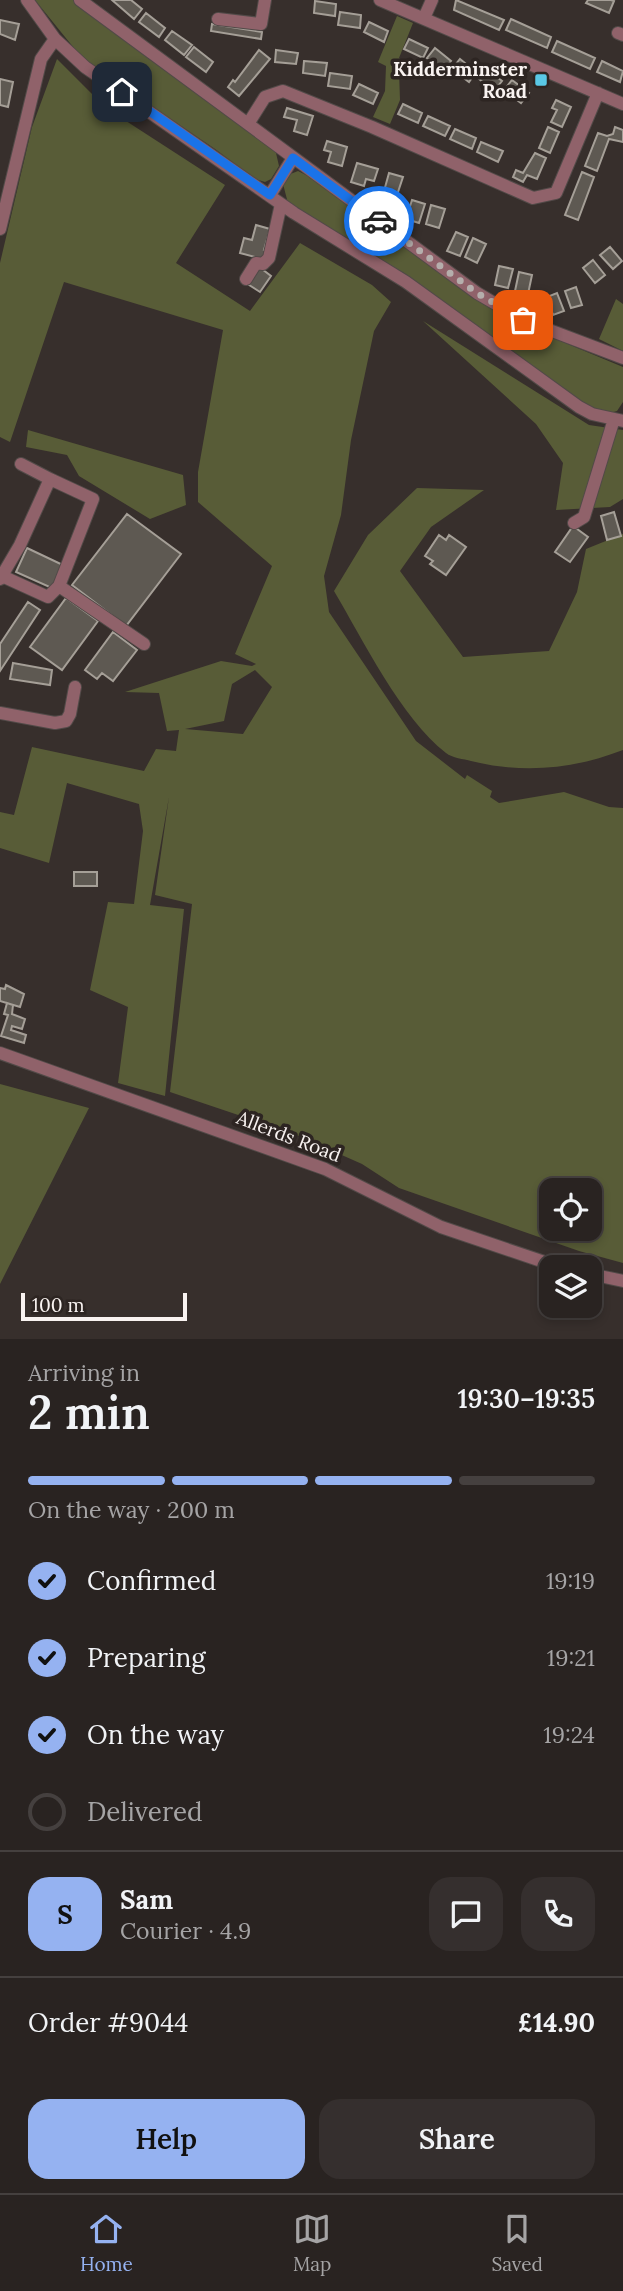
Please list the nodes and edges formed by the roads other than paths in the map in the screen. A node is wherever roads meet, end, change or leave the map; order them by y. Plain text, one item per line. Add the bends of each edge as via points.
1 (27, 0) edge
2 (80, 0) edge
3 (265, 0) edge
4 (380, 0) edge
5 (432, 0) edge
6 (218, 19) dead end
7 (424, 19) junction
8 (55, 39) junction
9 (598, 93) junction
10 (621, 99) edge
11 (248, 124) junction
12 (293, 158) junction
13 (270, 195) junction
14 (281, 204) junction
15 (0, 229) edge
16 (246, 279) dead end
17 (623, 358) edge
18 (619, 420) edge
19 (21, 464) dead end
20 (50, 479) junction
21 (574, 523) dead end
22 (1, 577) edge
23 (59, 586) junction
24 (144, 644) dead end
25 (75, 687) dead end
26 (0, 713) edge
27 (0, 1053) edge
28 (539, 1260) edge
29 (602, 1277) edge
30 (623, 1281) edge

1 - 8 street
2 - 11 street
3 - 6 street via 261,24
4 - 7 street
5 - 7 street
7 - 9 street
8 - 13 street via 85,67
8 - 15 street via 41,59
9 - 10 street
9 - 11 street via 556,193 533,198 283,91 265,97
11 - 12 street
12 - 13 street
12 - 17 street via 477,293 523,320
13 - 14 street
14 - 16 street via 269,258 256,263
14 - 18 street via 415,288 579,407
18 - 21 street via 584,517
19 - 20 street
20 - 22 street
20 - 23 street via 93,499
22 - 23 street via 48,597
23 - 24 street
25 - 26 street via 65,721
27 - 28 street, Allerds Road via 325,1169 442,1227
29 - 30 street

